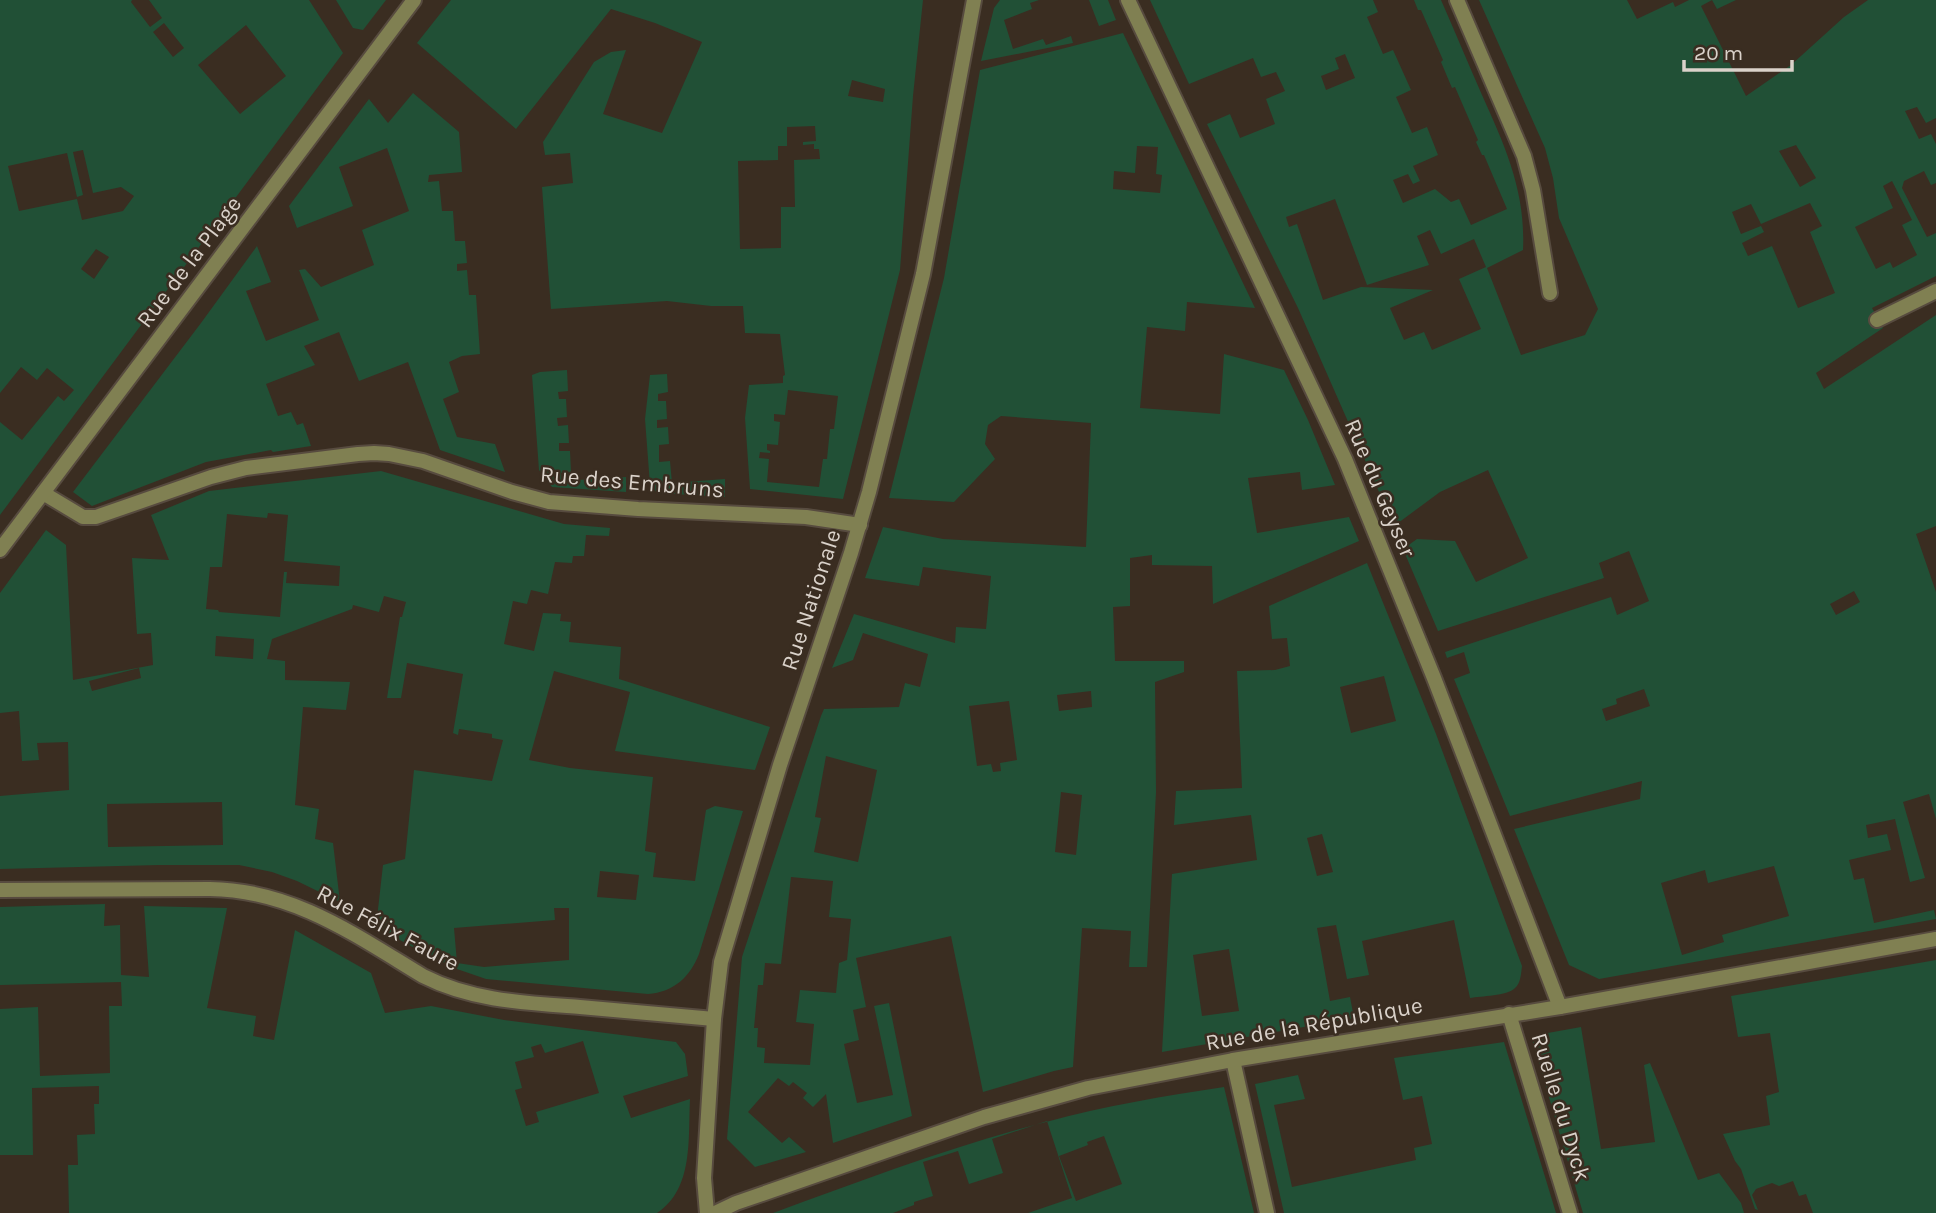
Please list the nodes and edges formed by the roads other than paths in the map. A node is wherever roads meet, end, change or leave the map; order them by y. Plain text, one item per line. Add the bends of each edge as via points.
1 (415, 0) edge
2 (974, 0) edge
3 (1128, 0) edge
4 (1457, 0) edge
5 (1936, 291) edge
6 (1550, 293) dead end
7 (1877, 320) dead end
8 (43, 493) junction
9 (860, 526) junction
10 (0, 550) edge
11 (0, 890) edge
12 (1936, 939) edge
13 (1560, 1007) junction
14 (1510, 1014) junction
15 (714, 1019) junction
16 (1233, 1060) junction
17 (707, 1213) edge
18 (715, 1213) edge
19 (1267, 1213) edge
20 (1570, 1213) edge

1 - 8 street, Rue de la Plage
2 - 9 street, Rue Nationale via 923,274
3 - 13 street, Rue du Geyser via 1345,459
4 - 6 street via 1524,156
5 - 7 street
8 - 9 street, Rue des Embruns via 83,517 96,517 246,468 374,453 423,461 549,502 806,517
8 - 10 street, Rue de la Plage
9 - 15 street, Rue Nationale via 728,933
11 - 15 street, Rue Félix Faure via 241,890 319,915 423,976 470,994
12 - 13 street, Rue de la République
13 - 14 street, Rue de la République
14 - 16 street, Rue de la République
14 - 20 street, Ruelle du Dyck
15 - 17 street, Rue Nationale via 704,1178
16 - 18 street, Rue de la République via 1097,1086 984,1116
16 - 19 street

